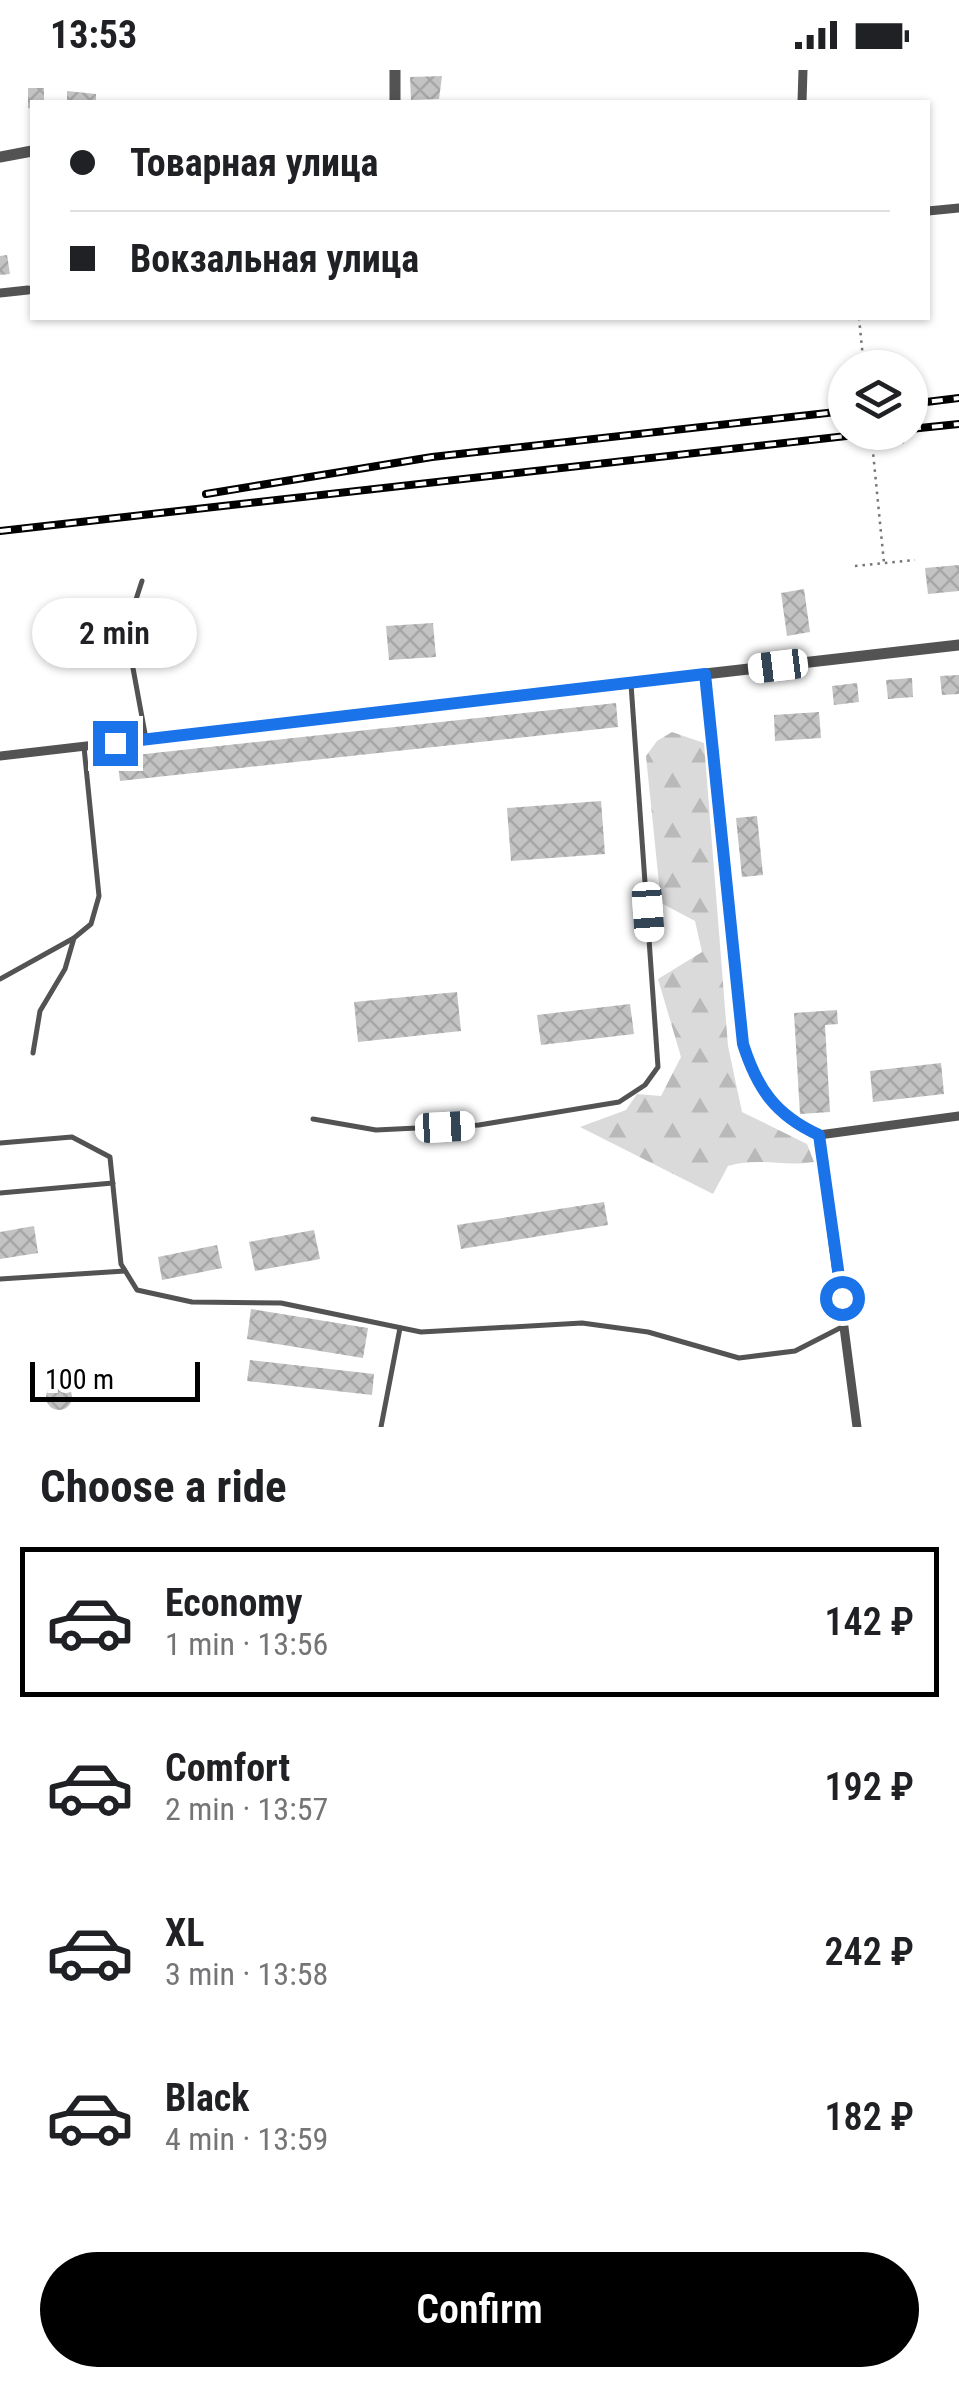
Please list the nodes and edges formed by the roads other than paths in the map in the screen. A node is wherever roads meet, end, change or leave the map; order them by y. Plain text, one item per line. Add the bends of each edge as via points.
1 (395, 70) edge
2 (804, 70) edge
3 (395, 100) edge
4 (802, 100) edge
5 (30, 151) edge
6 (0, 157) edge
7 (959, 208) edge
8 (930, 211) edge
9 (28, 290) dead end
10 (0, 293) edge
11 (142, 581) dead end
12 (959, 646) edge
13 (705, 674) junction
14 (631, 681) junction
15 (146, 739) junction
16 (84, 747) junction
17 (0, 756) edge
18 (74, 938) junction
19 (0, 979) edge
20 (33, 1053) dead end
21 (959, 1116) edge
22 (313, 1119) dead end
23 (819, 1135) junction
24 (0, 1143) edge
25 (113, 1183) junction
26 (0, 1193) edge
27 (126, 1271) junction
28 (0, 1279) edge
29 (844, 1325) junction
30 (400, 1328) junction
31 (381, 1427) edge
32 (857, 1427) edge

1 - 3 street
2 - 4 street
5 - 6 street
7 - 8 street
9 - 10 street
11 - 15 lane via 126,630
12 - 13 street
13 - 14 street
13 - 23 street via 743,1044 755,1083 797,1125
14 - 15 street
14 - 22 lane via 658,1067 619,1102 479,1125 376,1130
15 - 16 street
16 - 17 street
16 - 18 lane via 99,896 91,924
18 - 19 lane
18 - 20 lane via 65,969 40,1010
21 - 23 street
23 - 29 street
24 - 25 lane via 72,1136 110,1157
25 - 26 lane
25 - 27 lane
27 - 28 lane
27 - 30 lane via 137,1290 192,1302 281,1304
29 - 30 lane via 795,1351 740,1358 648,1332 582,1323
29 - 32 street
30 - 31 lane

